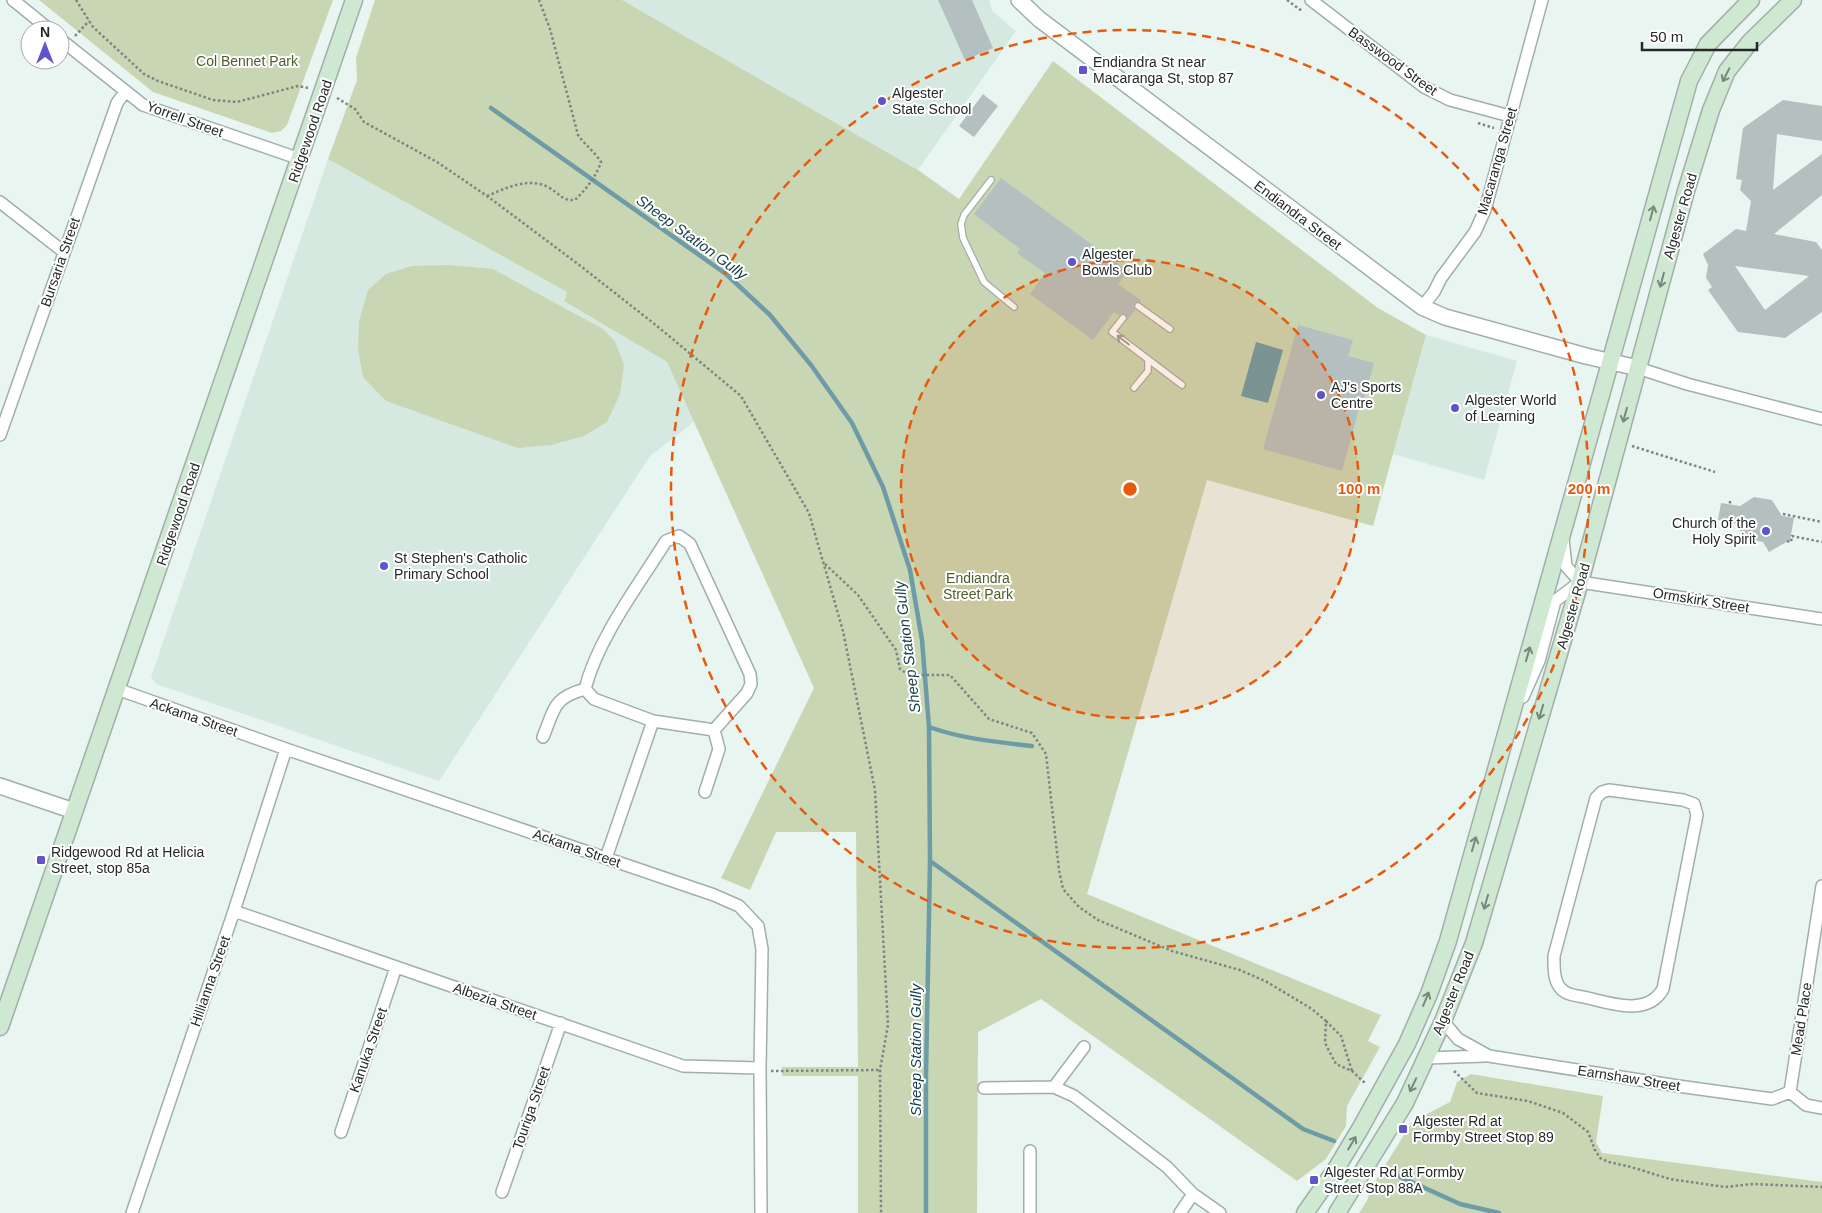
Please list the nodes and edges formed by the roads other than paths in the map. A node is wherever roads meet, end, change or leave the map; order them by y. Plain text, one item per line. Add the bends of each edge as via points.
1 (13, 0) edge
2 (354, 0) edge
3 (1020, 0) edge
4 (1311, 0) edge
5 (1542, 0) edge
6 (1751, 0) edge
7 (1794, 0) edge
8 (38, 20) edge
9 (70, 47) edge
10 (125, 92) junction
11 (1510, 116) junction
12 (300, 159) junction
13 (992, 180) dead end
14 (0, 202) edge
15 (64, 252) junction
16 (1014, 306) dead end
17 (1138, 306) dead end
18 (1422, 306) junction
19 (1123, 318) dead end
20 (1170, 329) dead end
21 (1148, 359) junction
22 (1611, 362) junction
23 (1638, 368) junction
24 (1182, 385) dead end
25 (1134, 388) dead end
26 (3, 417) edge
27 (1822, 420) edge
28 (0, 435) edge
29 (1563, 532) junction
30 (1580, 582) junction
31 (1822, 620) edge
32 (117, 689) junction
33 (585, 689) junction
34 (653, 722) junction
35 (714, 730) junction
36 (1504, 736) junction
37 (544, 737) dead end
38 (286, 749) junction
39 (0, 786) edge
40 (705, 792) dead end
41 (74, 811) junction
42 (606, 858) junction
43 (1822, 886) edge
44 (234, 911) junction
45 (396, 967) junction
46 (1633, 1006) joint
47 (1443, 1021) junction
48 (561, 1023) junction
49 (0, 1027) edge
50 (1084, 1048) dead end
51 (1489, 1056) junction
52 (1426, 1058) junction
53 (760, 1068) junction
54 (1054, 1087) junction
55 (984, 1088) dead end
56 (1790, 1092) junction
57 (1822, 1108) edge
58 (341, 1132) dead end
59 (1030, 1151) dead end
60 (502, 1192) dead end
61 (1193, 1194) junction
62 (132, 1213) edge
63 (761, 1213) edge
64 (1030, 1213) edge
65 (1180, 1213) edge
66 (1220, 1213) edge
67 (1305, 1213) edge
68 (1337, 1213) edge

1 - 8 street
2 - 12 main road, Ridgewood Road
3 - 18 street, Endiandra Street via 1039,19
4 - 11 street, Basswood Street via 1424,87 1450,100
5 - 11 street, Macaranga Street
22 -> 6 main road, Algester Road via 1689,81 1708,44
7 -> 23 main road, Algester Road via 1750,42 1727,71 1711,110 1686,191
9 - 10 street, Yorrell Street
10 - 12 street, Yorrell Street via 143,105
10 - 15 street, Bursaria Street via 117,103
11 - 18 street, Macaranga Street via 1485,210 1475,232
12 - 32 main road, Ridgewood Road
13 - 16 lane via 964,215 961,224 963,238 984,282
14 - 15 street
15 - 26 street, Bursaria Street
17 - 20 lane
18 - 22 street, Endiandra Street via 1445,317
21 -> 19 lane via 1112,332
21 - 24 lane
21 - 25 lane via 1148,371
22 - 23 street, Endiandra Street
22 - 29 main road, Algester Road
23 - 27 street
23 -> 30 main road, Algester Road
26 - 28 street, Bursaria Street
29 - 30 street via 1566,566
36 -> 29 main road, Algester Road
30 - 31 street, Ormskirk Street
30 - 36 street via 1555,601 1539,661
30 -> 47 main road, Algester Road via 1474,944
32 - 38 street, Ackama Street
32 - 41 main road, Ridgewood Road
33 - 34 street via 594,699
33 - 35 street via 588,674 603,642 666,541 679,536 690,544 750,674 751,684 747,693
33 - 37 street via 568,694 558,703
34 - 35 street
34 - 42 street
35 - 40 street via 719,749
67 -> 36 main road, Algester Road via 1360,1129 1407,1044 1428,994 1448,941
38 - 42 street, Ackama Street
38 - 44 street, Hillianna Street
39 - 41 street
41 - 49 main road, Ridgewood Road
42 - 53 street, Ackama Street via 739,906 758,926 762,948
43 - 56 street, Mead Place
44 - 45 street, Albezia Street
44 - 62 street, Hillianna Street
45 - 48 street, Albezia Street
45 - 58 street, Kanuka Street
46 - 46 street via 1565,992 1554,972 1554,956 1596,798 1609,790 1683,800 1694,804 1697,815 1663,989 1658,998
47 - 51 street, Earnshaw Street via 1458,1039
47 - 52 main road, Algester Road
48 - 53 street, Albezia Street via 683,1066
48 - 60 street, Touriga Street
50 - 54 street
51 - 52 street
51 - 56 street, Earnshaw Street via 1772,1098
52 -> 68 main road, Algester Road via 1405,1103
53 - 63 street, Ackama Street
54 - 55 street
54 - 61 street via 1074,1096 1167,1168
56 - 57 street via 1806,1105
59 - 64 street
61 - 65 street
61 - 66 street

